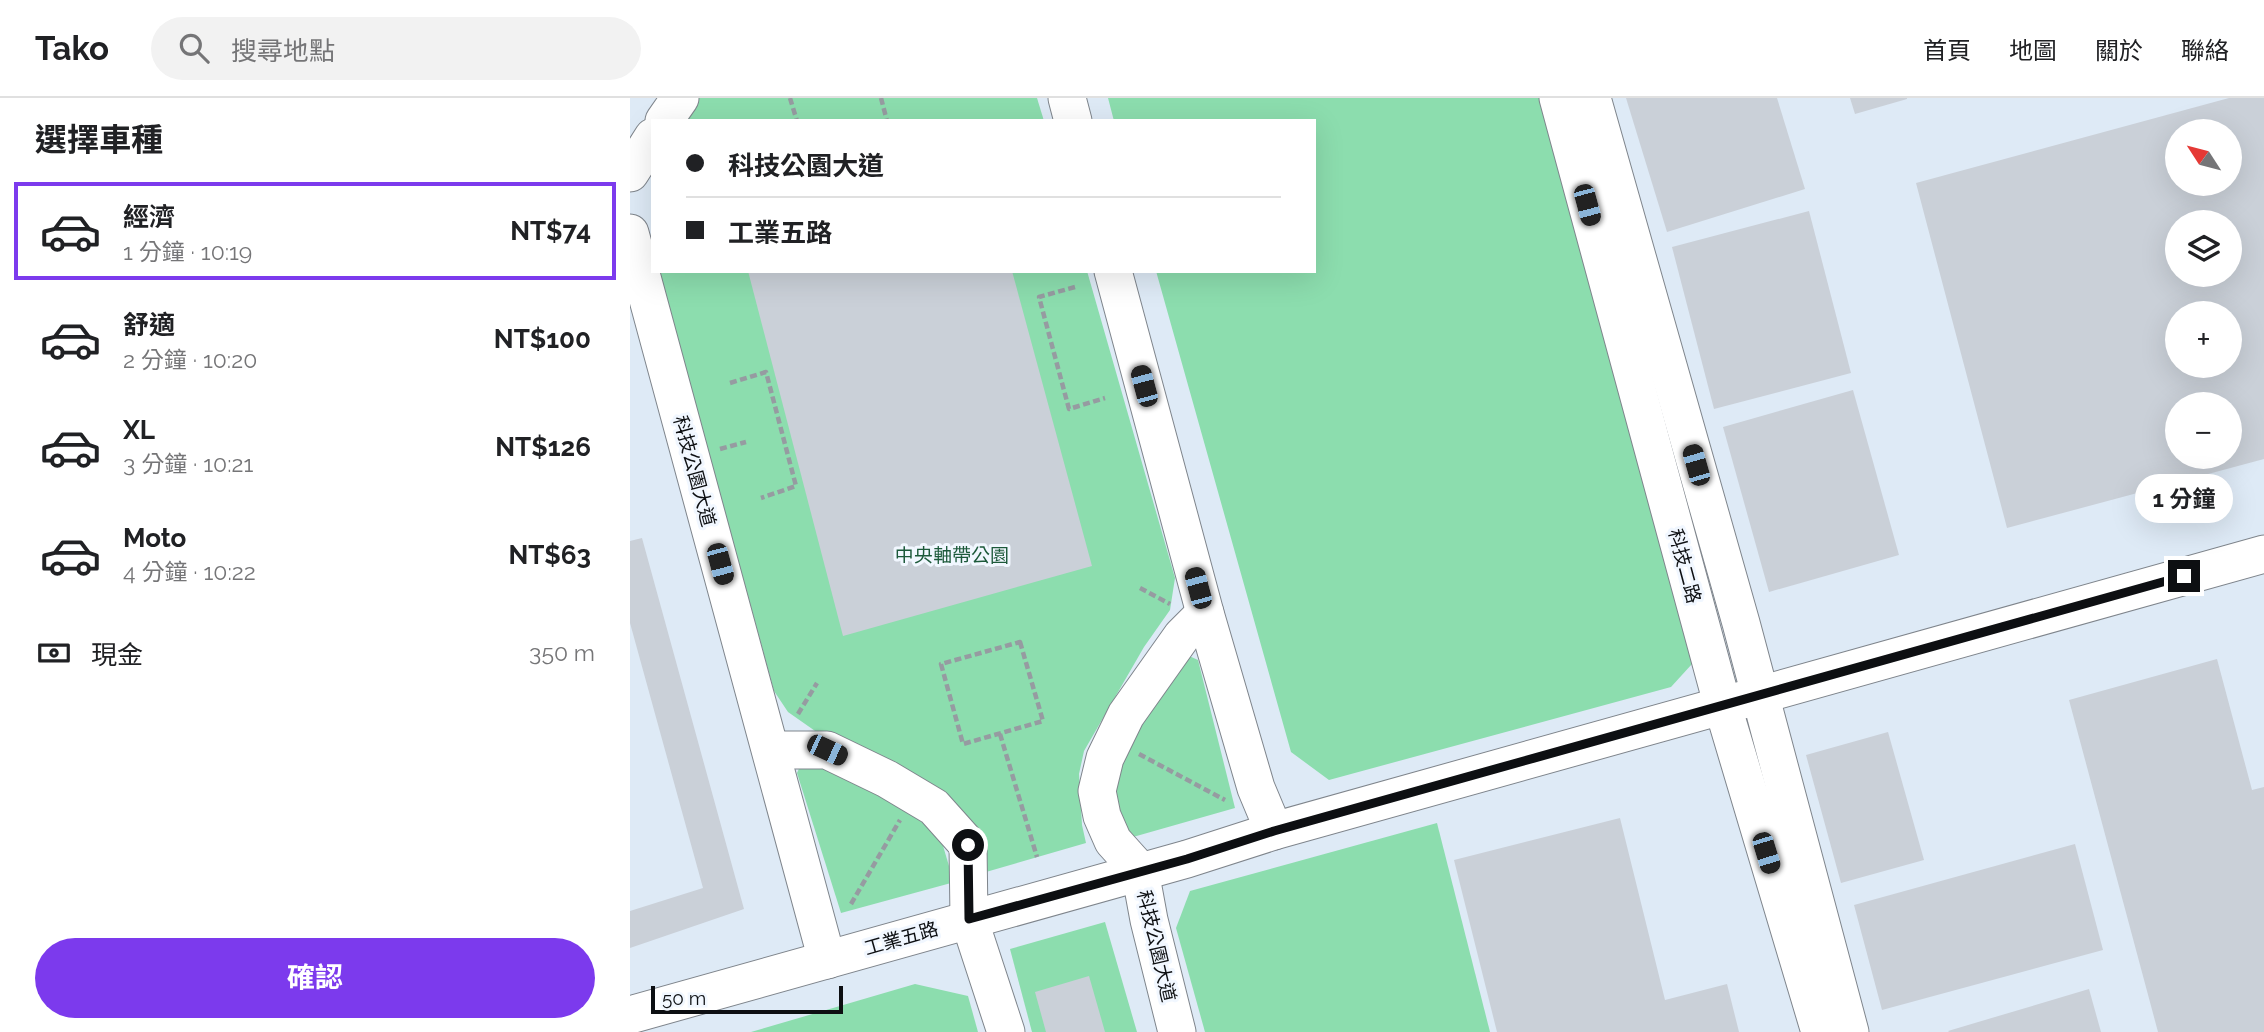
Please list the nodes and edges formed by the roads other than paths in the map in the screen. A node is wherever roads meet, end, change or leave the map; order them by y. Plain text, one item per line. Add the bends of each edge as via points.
1 (680, 98) edge
2 (1067, 98) edge
3 (1558, 98) edge
4 (1592, 98) edge
5 (665, 119) edge
6 (1072, 119) edge
7 (651, 140) edge
8 (630, 173) edge
9 (630, 233) edge
10 (1113, 273) edge
11 (2264, 554) edge
12 (1190, 610) junction
13 (1761, 696) junction
14 (1723, 707) junction
15 (771, 750) junction
16 (1274, 831) junction
17 (1140, 872) junction
18 (969, 919) junction
19 (827, 960) junction
20 (630, 1015) edge
21 (1006, 1032) edge
22 (1177, 1032) edge
23 (1820, 1032) edge
24 (1850, 1032) edge

1 - 5 street
2 - 6 street
3 - 14 street, 科技二路
4 - 13 street, 科技二路
7 - 8 street
9 - 15 street, 科技公園大道
10 - 12 street
11 - 13 street, 工業五路
12 - 16 street
12 - 17 street, 科技公園大道 via 1182,636 1126,715 1105,758 1097,791 1113,841
13 - 14 street, 工業五路
13 - 24 street, 科技二路
14 - 16 street, 工業五路
14 - 23 street, 科技二路
15 - 18 street via 827,750 934,807 968,845
15 - 19 street, 科技公園大道
16 - 17 street, 工業五路
17 - 18 street, 工業五路
17 - 22 street, 科技公園大道
18 - 19 street, 工業五路
18 - 21 street
19 - 20 street, 工業五路

